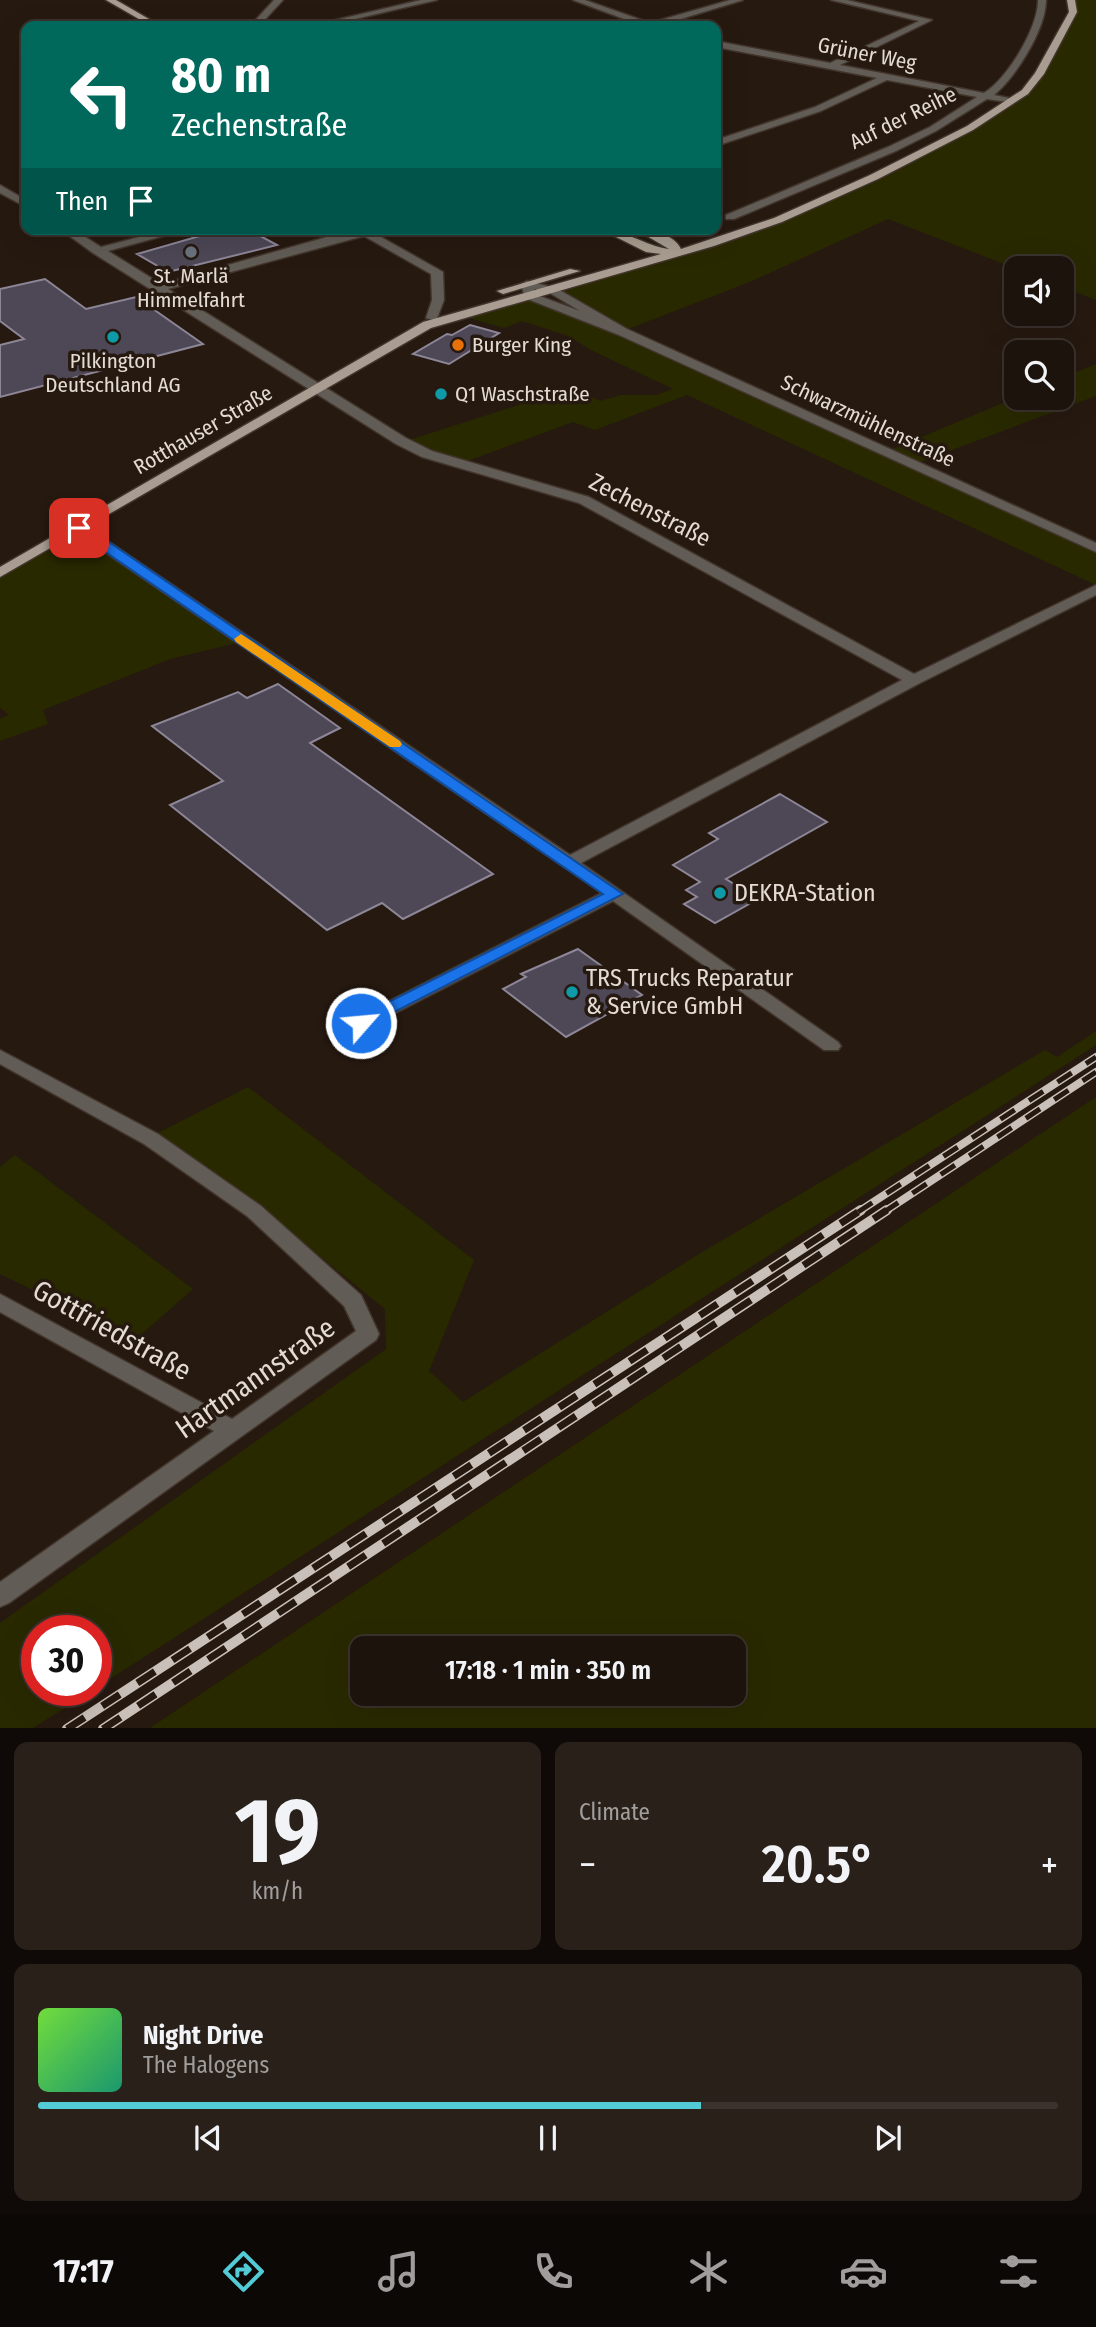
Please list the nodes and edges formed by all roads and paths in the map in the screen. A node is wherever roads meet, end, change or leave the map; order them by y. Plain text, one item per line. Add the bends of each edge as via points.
1 (110, 0) edge
2 (279, 0) edge
3 (433, 0) edge
4 (578, 0) edge
5 (739, 0) edge
6 (835, 0) edge
7 (1042, 0) edge
8 (1071, 0) edge
9 (148, 21) edge
10 (259, 21) edge
11 (337, 21) edge
12 (636, 21) edge
13 (667, 21) edge
14 (721, 45) edge
15 (830, 67) junction
16 (886, 77) junction
17 (986, 96) junction
18 (1011, 102) junction
19 (721, 142) edge
20 (0, 188) edge
21 (21, 201) edge
22 (730, 217) dead end
23 (74, 235) edge
24 (160, 235) edge
25 (349, 235) edge
26 (375, 235) edge
27 (618, 235) edge
28 (651, 235) edge
29 (675, 248) junction
30 (650, 250) junction
31 (97, 251) junction
32 (160, 288) junction
33 (528, 290) junction
34 (552, 290) junction
35 (430, 321) junction
36 (623, 332) junction
37 (318, 387) junction
38 (79, 528) junction
39 (1096, 548) edge
40 (0, 573) edge
41 (1096, 589) edge
42 (914, 680) junction
43 (569, 862) junction
44 (614, 894) junction
45 (361, 1023) dead end
46 (831, 1046) dead end
47 (0, 1056) edge
48 (0, 1302) edge
49 (232, 1430) junction
50 (0, 1596) edge

1 - 9 main road
2 - 10 street
3 - 11 street
4 - 12 street
5 - 13 street
6 - 15 street via 928,20
7 - 17 street, Auf der Reihe via 1024,51 1005,81
8 - 18 main road, Auf der Reihe via 1073,12 1039,74
14 - 15 street, Grüner Weg
15 - 16 street, Grüner Weg
16 - 17 street, Grüner Weg
16 - 19 street via 818,109
17 - 18 street, Grüner Weg
17 - 22 street, Auf der Reihe via 892,149
18 - 29 main road, Auf der Reihe via 970,128 778,220
20 - 21 street
23 - 31 street, Zechenstraße
24 - 31 street
25 - 32 street
26 - 35 street via 438,272 438,300
27 - 30 main road
28 - 29 main road
29 - 30 main road
29 - 34 main road, Auf der Reihe
30 - 33 main road
31 - 32 street, Zechenstraße
32 - 37 street, Zechenstraße
33 - 34 main road, Rotthauser Straße
33 - 35 main road, Rotthauser Straße
33 - 36 street, Schwarzmühlenstraße
34 - 36 street, Schwarzmühlenstraße
35 - 37 main road, Rotthauser Straße
36 - 39 street, Schwarzmühlenstraße
37 - 38 main road, Rotthauser Straße
37 - 42 street, Zechenstraße via 337,403 427,454 584,500
38 - 40 main road, Rotthauser Straße
38 - 43 street
41 - 42 street
42 - 43 street
43 - 44 street
44 - 45 street
44 - 46 street
47 - 49 street, Hartmannstraße via 182,1160 254,1211 353,1301 368,1334
48 - 49 street, Gottfriedstraße
49 - 50 street, Hartmannstraße

